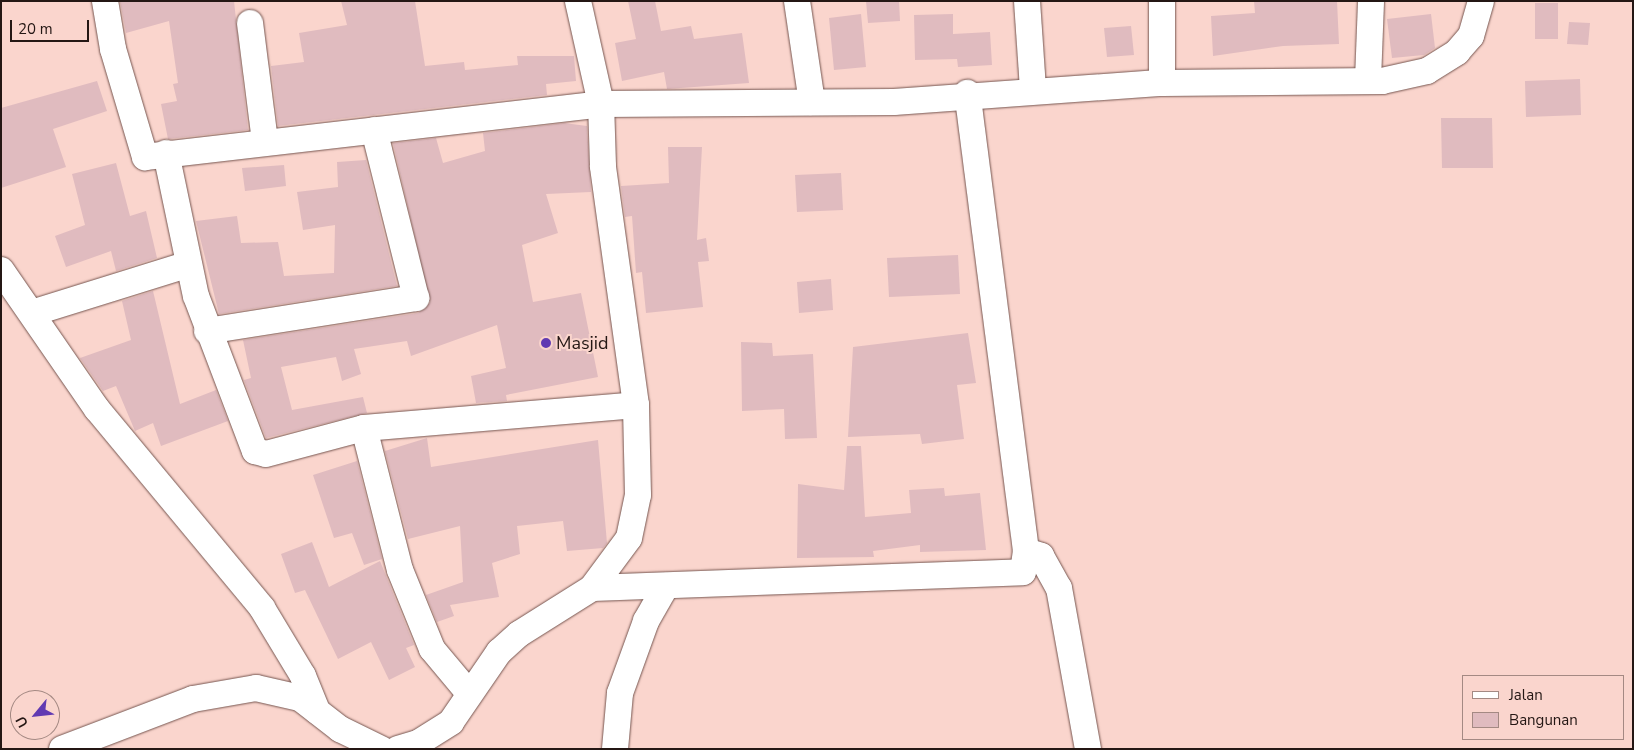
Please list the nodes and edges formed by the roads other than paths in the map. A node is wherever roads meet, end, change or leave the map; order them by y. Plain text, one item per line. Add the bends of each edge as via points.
1 (105, 1) edge
2 (578, 1) edge
3 (797, 1) edge
4 (1027, 1) edge
5 (1162, 1) edge
6 (1371, 1) edge
7 (1482, 1) edge
8 (250, 24) dead end
9 (1368, 80) junction
10 (1162, 83) junction
11 (1033, 88) junction
12 (967, 94) junction
13 (812, 102) junction
14 (601, 104) junction
15 (374, 130) junction
16 (264, 141) junction
17 (166, 153) junction
18 (189, 264) junction
19 (1, 270) edge
20 (32, 313) junction
21 (207, 331) junction
22 (636, 404) junction
23 (364, 428) junction
24 (1026, 551) junction
25 (666, 586) junction
26 (592, 588) junction
27 (468, 692) junction
28 (317, 711) junction
29 (62, 749) edge
30 (381, 749) edge
31 (398, 749) edge
32 (615, 749) edge
33 (1088, 749) edge

1 - 17 street via 141,155
2 - 14 street
3 - 13 street
4 - 11 street
5 - 10 street
6 - 9 street
7 - 9 street via 1471,36 1446,61 1409,77
8 - 16 street
9 - 10 street
10 - 11 street
11 - 12 street
12 - 13 street via 894,102
12 - 24 street
13 - 14 street
14 - 15 street
14 - 22 street via 603,166
15 - 16 street
15 - 21 street via 416,298
16 - 17 street
17 - 18 street
18 - 20 street
18 - 21 street
19 - 20 street
20 - 28 street via 96,409 262,608 303,676
21 - 23 street via 255,451 266,454
22 - 23 street
22 - 26 street via 638,495 631,533 622,554
23 - 27 street via 400,570 432,649
24 - 25 street via 1023,572 1014,576
24 - 33 street via 1041,556 1059,588
25 - 26 street
25 - 32 street via 646,621 620,693
26 - 27 street via 519,634
27 - 31 street via 451,722 418,743
28 - 29 street via 300,698 271,689 225,692 193,699
28 - 30 street via 359,740

